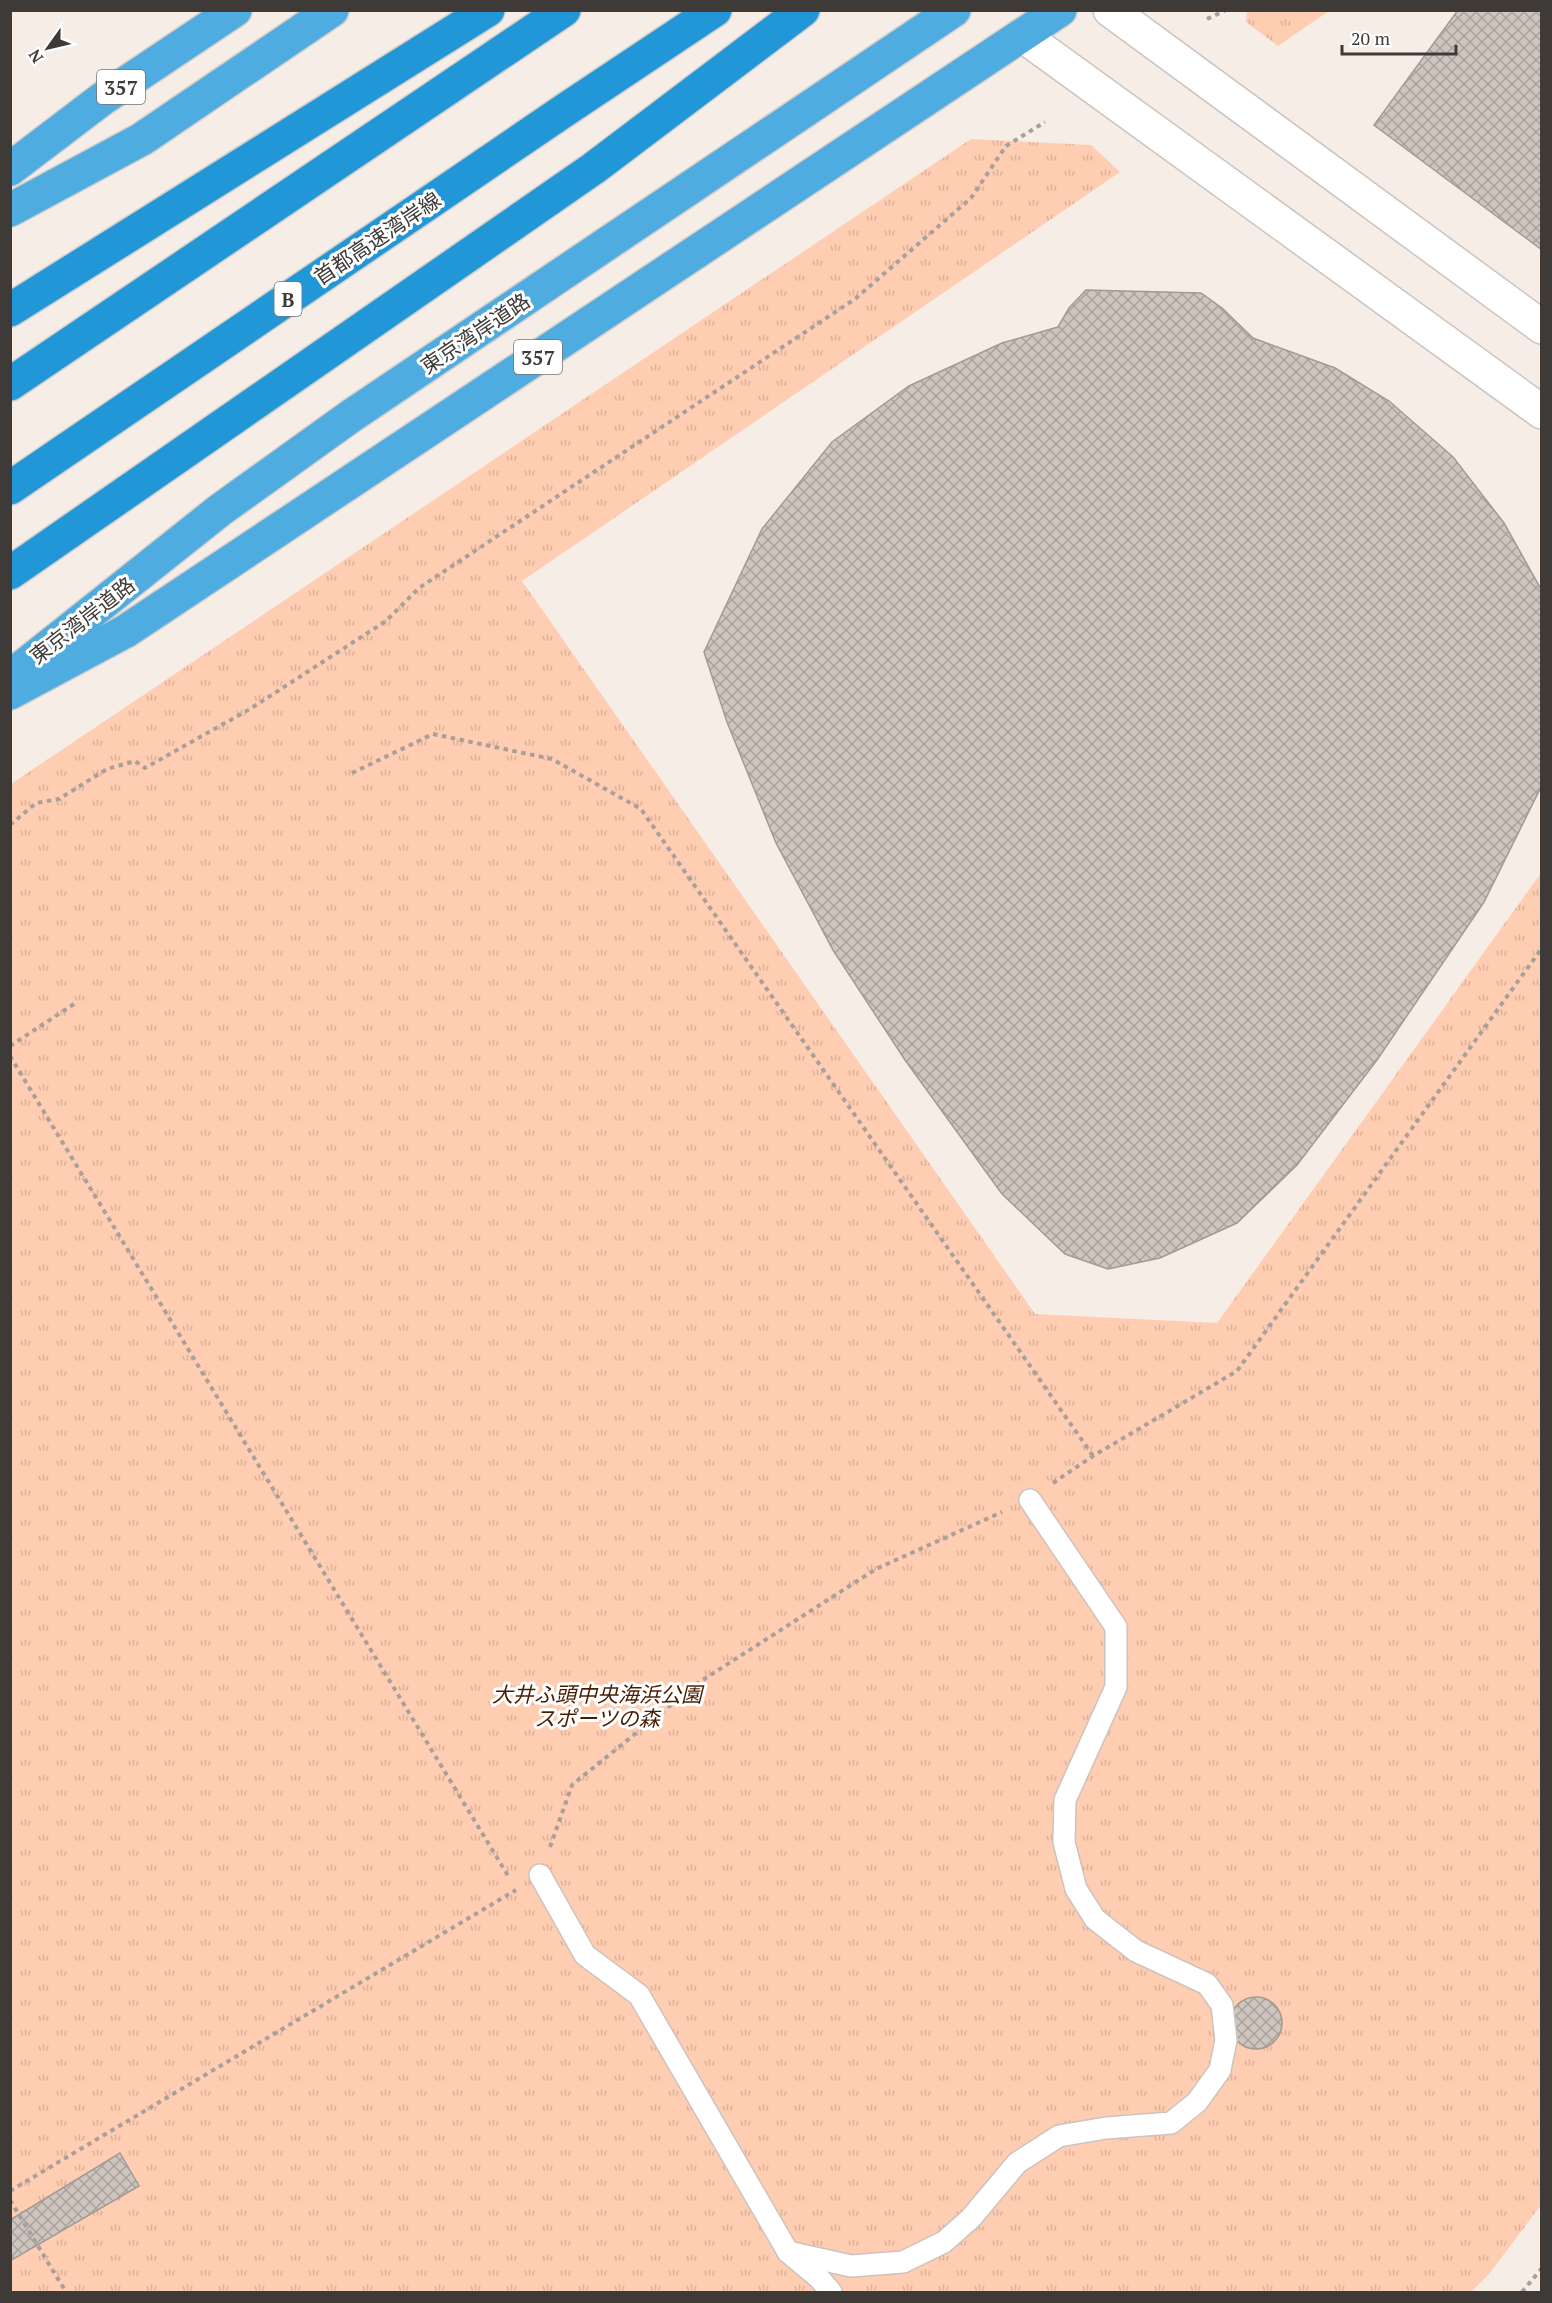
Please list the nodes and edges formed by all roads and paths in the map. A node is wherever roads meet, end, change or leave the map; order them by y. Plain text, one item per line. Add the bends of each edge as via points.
1 (235, 10) edge
2 (332, 10) edge
3 (488, 10) edge
4 (564, 10) edge
5 (716, 10) edge
6 (803, 10) edge
7 (954, 10) edge
8 (1060, 10) edge
9 (1110, 10) edge
10 (1226, 10) edge
11 (1207, 20) dead end
12 (1022, 35) junction
13 (1045, 122) dead end
14 (10, 169) edge
15 (10, 210) edge
16 (10, 310) edge
17 (1542, 327) edge
18 (10, 384) edge
19 (1542, 412) edge
20 (10, 488) edge
21 (10, 573) edge
22 (10, 677) edge
23 (10, 693) edge
24 (352, 773) dead end
25 (10, 825) edge
26 (1542, 948) edge
27 (77, 1002) dead end
28 (10, 1046) edge
29 (10, 1056) edge
30 (1093, 1456) junction
31 (1030, 1500) junction
32 (540, 1875) junction
33 (510, 1880) dead end
34 (10, 2191) edge
35 (10, 2200) edge
36 (788, 2252) junction
37 (1542, 2268) edge
38 (66, 2292) edge
39 (831, 2292) edge
40 (1522, 2292) edge

1 - 14 highway, 357 via 102,99
2 - 15 highway, 357 via 142,139
3 - 16 highway
4 - 18 highway
5 - 20 highway, 首都高速湾岸線 / B
6 - 21 highway via 594,168
7 - 22 highway, 東京湾岸道路 / 357 via 351,416 220,510
8 - 12 highway, 357
9 - 17 street
10 - 11 path
12 - 19 street
12 - 23 highway, 357 via 126,631
13 - 25 path via 1006,146 971,198 855,299 419,588 386,621 250,709 146,768 135,761 107,769 59,799 36,803
24 - 30 path via 433,734 552,759 641,809
26 - 30 path via 1238,1371
27 - 28 path
29 - 33 path
30 - 31 path
31 - 32 path via 876,1569 698,1683 572,1785
31 - 36 lane via 1116,1627 1116,1687 1065,1800 1064,1842 1077,1889 1095,1919 1136,1951 1207,1984 1222,2005 1226,2040 1220,2070 1197,2102 1171,2123 1059,2136 1017,2163 971,2218 944,2242 903,2262 851,2266
32 - 34 path
32 - 36 lane via 585,1954 639,1995
35 - 38 path
36 - 39 lane
37 - 40 path

